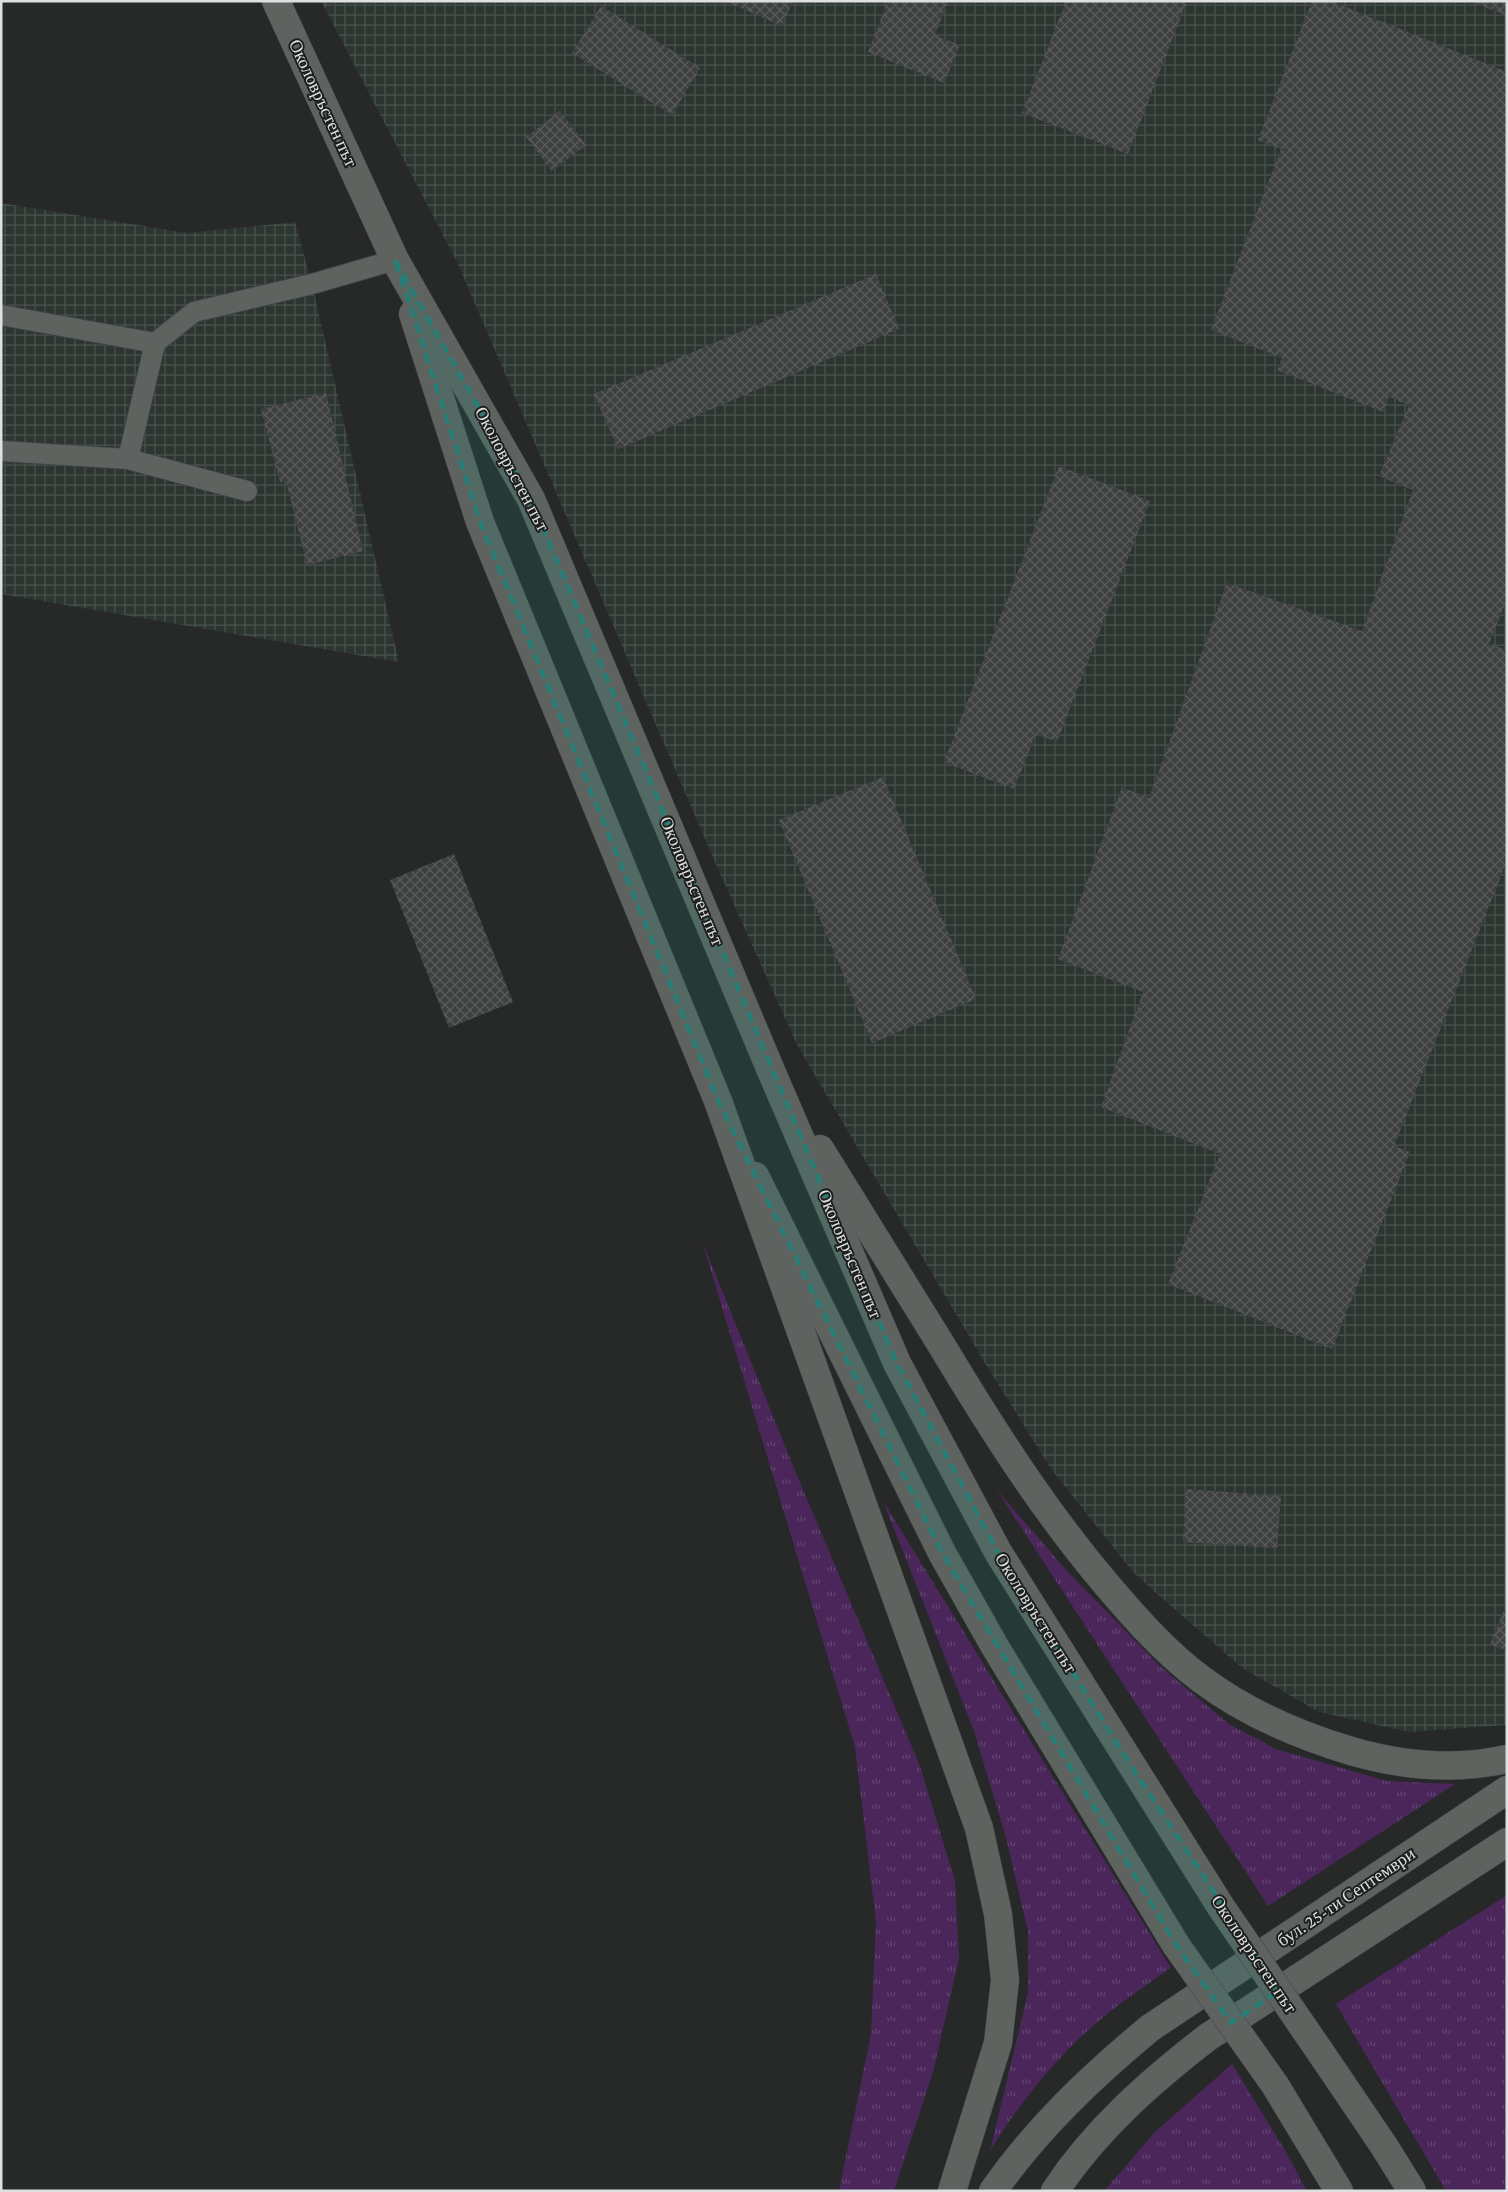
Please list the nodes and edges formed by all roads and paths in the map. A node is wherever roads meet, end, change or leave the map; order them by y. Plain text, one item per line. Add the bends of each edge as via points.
1 (276, 1) edge
2 (395, 260) junction
3 (1, 315) edge
4 (155, 343) junction
5 (1, 451) edge
6 (128, 459) junction
7 (247, 491) dead end
8 (770, 1066) junction
9 (718, 1101) junction
10 (1507, 1758) edge
11 (1507, 1790) edge
12 (1507, 1842) edge
13 (952, 2191) edge
14 (993, 2191) edge
15 (1055, 2191) edge
16 (1339, 2191) edge
17 (1412, 2191) edge

1 - 2 main road, Околовръстен път
2 - 4 lane via 194,312
2 - 8 main road, Околовръстен път via 531,498
2 - 9 main road, Околовръстен път via 480,522
3 - 4 lane
4 - 6 lane
5 - 6 lane
6 - 7 lane
8 - 10 main road via 1001,1443 1088,1563 1162,1645 1200,1678 1240,1705 1322,1742 1368,1756 1413,1764 1450,1767
8 - 17 main road, Околовръстен път, bridge via 897,1363 998,1552 1222,1906
9 - 13 main road, Околовръстен път via 981,1838 998,1914 1005,1980 998,2043
9 - 16 main road, bridge via 942,1553 994,1645 1176,1945 1275,2085
11 - 14 main road, бул. 25-ти Септември via 1150,2028 1102,2068 1056,2113 1014,2161
12 - 15 main road via 1208,2037 1098,2134

